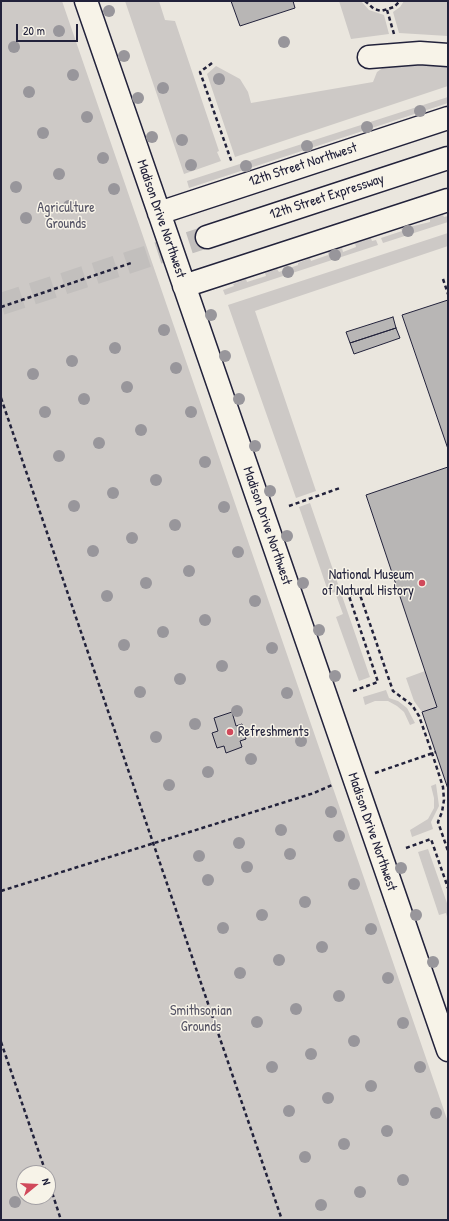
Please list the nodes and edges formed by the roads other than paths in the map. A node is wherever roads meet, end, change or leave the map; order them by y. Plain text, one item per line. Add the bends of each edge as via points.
1 (86, 1) edge
2 (448, 55) edge
3 (369, 57) dead end
4 (448, 118) edge
5 (448, 158) edge
6 (448, 200) edge
7 (159, 213) junction
8 (207, 237) tunnel mouth
9 (184, 286) junction
10 (448, 1050) edge

1 - 7 main road, Madison Drive Northwest
2 - 3 main road via 420,53
4 - 7 main road, 12th Street Northwest
5 - 8 main road, 12th Street Expressway
6 - 9 main road
7 - 9 main road, Madison Drive Northwest
9 - 10 main road, Madison Drive Northwest

